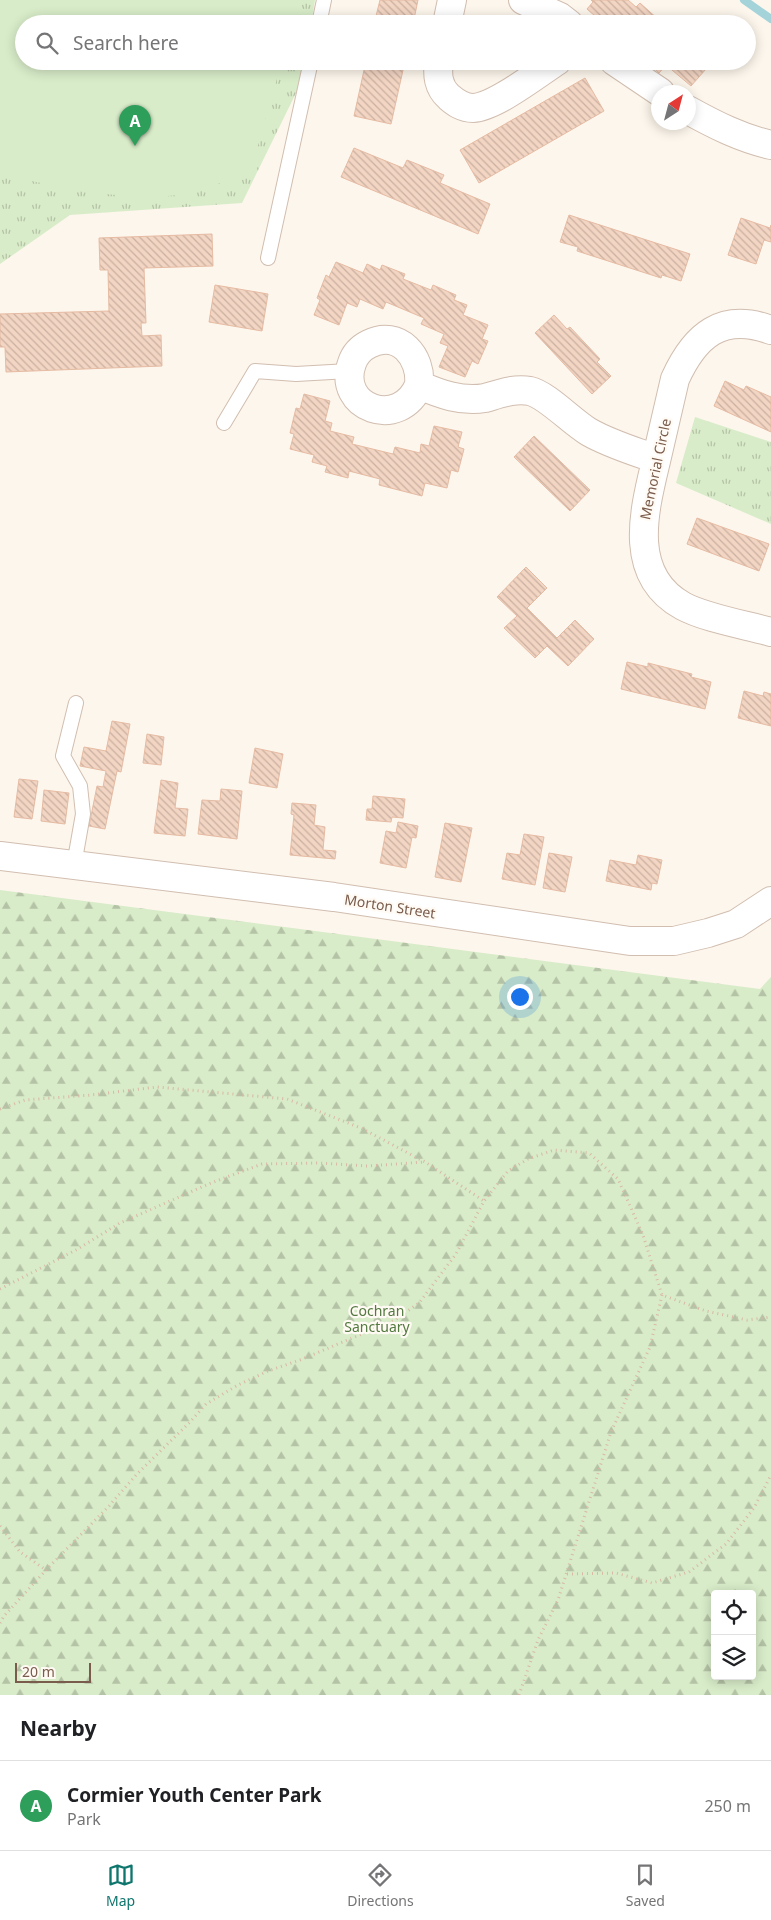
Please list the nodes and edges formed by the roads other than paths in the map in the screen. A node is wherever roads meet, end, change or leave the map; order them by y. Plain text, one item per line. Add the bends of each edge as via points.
1 (324, 0) edge
2 (452, 0) edge
3 (523, 0) edge
4 (321, 15) edge
5 (449, 15) edge
6 (556, 15) edge
7 (309, 70) edge
8 (438, 70) edge
9 (543, 70) edge
10 (627, 70) edge
11 (651, 86) edge
12 (696, 115) edge
13 (771, 145) edge
14 (268, 258) dead end
15 (771, 330) edge
16 (349, 371) junction
17 (418, 385) junction
18 (224, 423) dead end
19 (656, 460) junction
20 (771, 632) edge
21 (76, 703) dead end
22 (0, 856) edge
23 (74, 865) junction
24 (771, 901) edge

1 - 4 lane
2 - 5 street
3 - 6 street
7 - 14 lane
8 - 9 street via 439,84 444,92 458,104 474,108 499,98
10 - 11 street
12 - 13 street via 718,127
15 - 19 street, Memorial Circle via 750,324 726,324 701,339 691,350 675,379
16 - 17 street via 353,393 364,404 378,410 393,410 406,404
16 - 17 street via 354,356 365,346 380,340 395,342 413,356 419,370
16 - 18 lane via 296,374 255,370
17 - 19 street via 440,394 470,400 517,390 530,391 589,432
19 - 20 street, Memorial Circle via 643,539 648,563 661,588 677,602 696,611
21 - 23 lane via 63,756 80,786 82,814
22 - 23 street, Morton Street
23 - 24 street, Morton Street via 334,897 630,941 674,941 708,933 736,924

